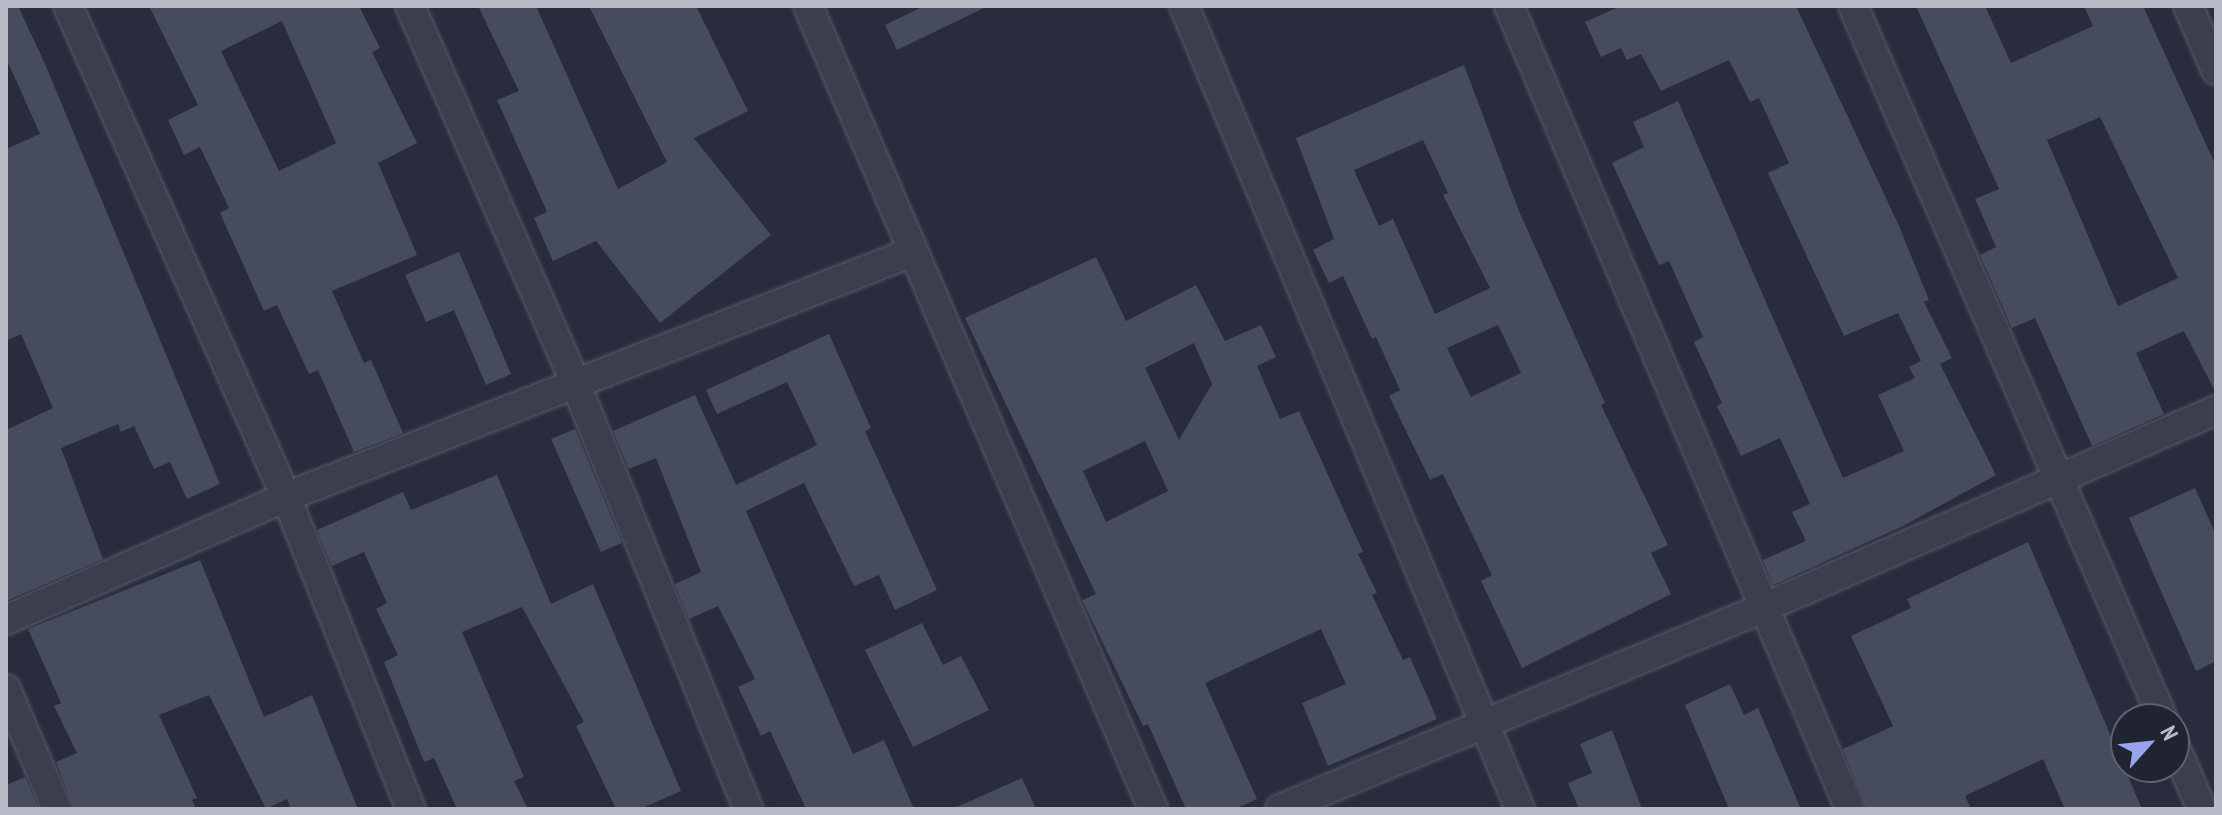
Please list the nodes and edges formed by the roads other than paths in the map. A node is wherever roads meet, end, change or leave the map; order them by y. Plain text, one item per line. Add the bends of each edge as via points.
1 (68, 6) edge
2 (410, 6) edge
3 (808, 6) edge
4 (1184, 6) edge
5 (1509, 6) edge
6 (1853, 6) edge
7 (2188, 6) edge
8 (2216, 70) edge
9 (910, 253) junction
10 (576, 385) junction
11 (2216, 410) edge
12 (2057, 476) junction
13 (286, 497) junction
14 (1763, 608) junction
15 (6, 620) edge
16 (6, 689) edge
17 (2156, 703) edge
18 (1483, 723) junction
19 (2190, 782) edge
20 (57, 809) edge
21 (411, 809) edge
22 (748, 809) edge
23 (1153, 809) edge
24 (1280, 809) edge
25 (1520, 809) edge
26 (1850, 809) edge
27 (2202, 809) edge

1 - 13 street
2 - 10 street
3 - 9 street
4 - 18 street
5 - 14 street
6 - 12 street
7 - 8 street
9 - 10 street
9 - 23 street
10 - 13 street
10 - 22 street
11 - 12 street
12 - 14 street
12 - 17 street
13 - 15 street
13 - 21 street
14 - 18 street
14 - 26 street
16 - 20 street
18 - 24 street
18 - 25 street
19 - 27 street

